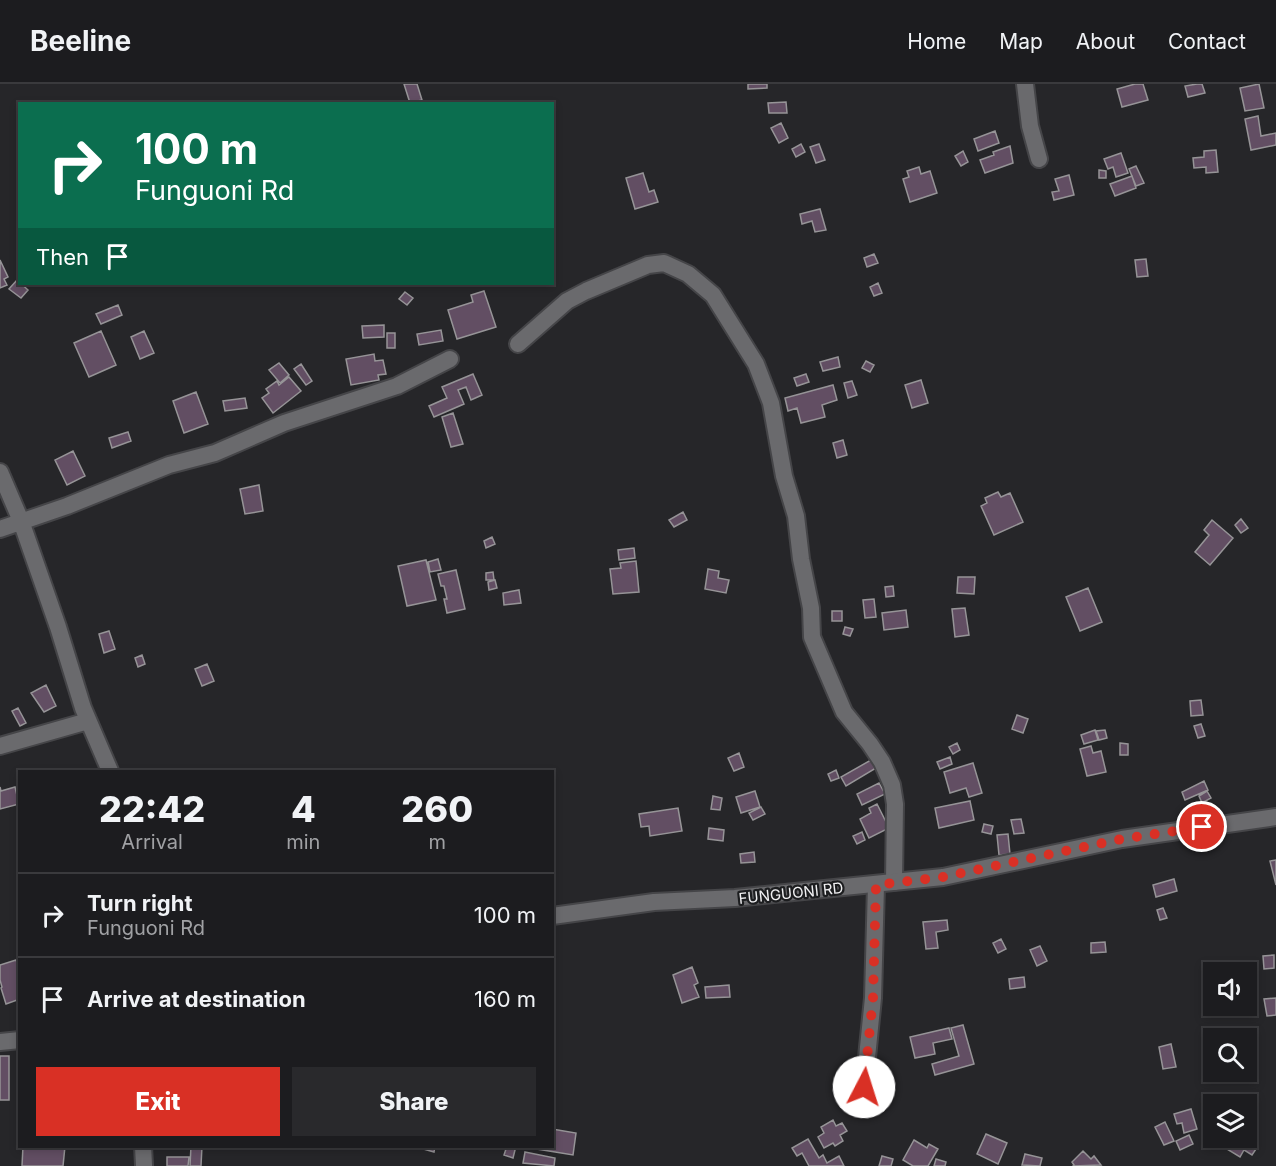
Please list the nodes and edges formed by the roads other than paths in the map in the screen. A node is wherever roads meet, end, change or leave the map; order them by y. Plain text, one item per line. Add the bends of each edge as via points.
1 (1025, 84) edge
2 (1039, 159) dead end
3 (518, 344) dead end
4 (450, 360) dead end
5 (0, 472) edge
6 (21, 521) junction
7 (0, 529) edge
8 (88, 722) junction
9 (0, 746) edge
10 (110, 770) edge
11 (1276, 817) edge
12 (894, 882) junction
13 (876, 885) junction
14 (554, 916) edge
15 (18, 1040) edge
16 (0, 1042) edge
17 (864, 1087) dead end
18 (143, 1148) edge
19 (144, 1165) edge

1 - 2 street
3 - 12 street via 567,301 648,265 664,263 680,270 713,296 756,364 771,403 784,476 796,516 812,637 844,712 882,762 892,785
4 - 6 street via 397,386 284,423 215,453 169,465
5 - 6 street
6 - 7 street
6 - 8 street
8 - 9 street
8 - 10 street
11 - 12 street, FUNGUONI RD via 1122,839 943,877
12 - 13 street, FUNGUONI RD
13 - 14 street, FUNGUONI RD via 654,902
13 - 17 street via 873,998
15 - 16 street
18 - 19 street

